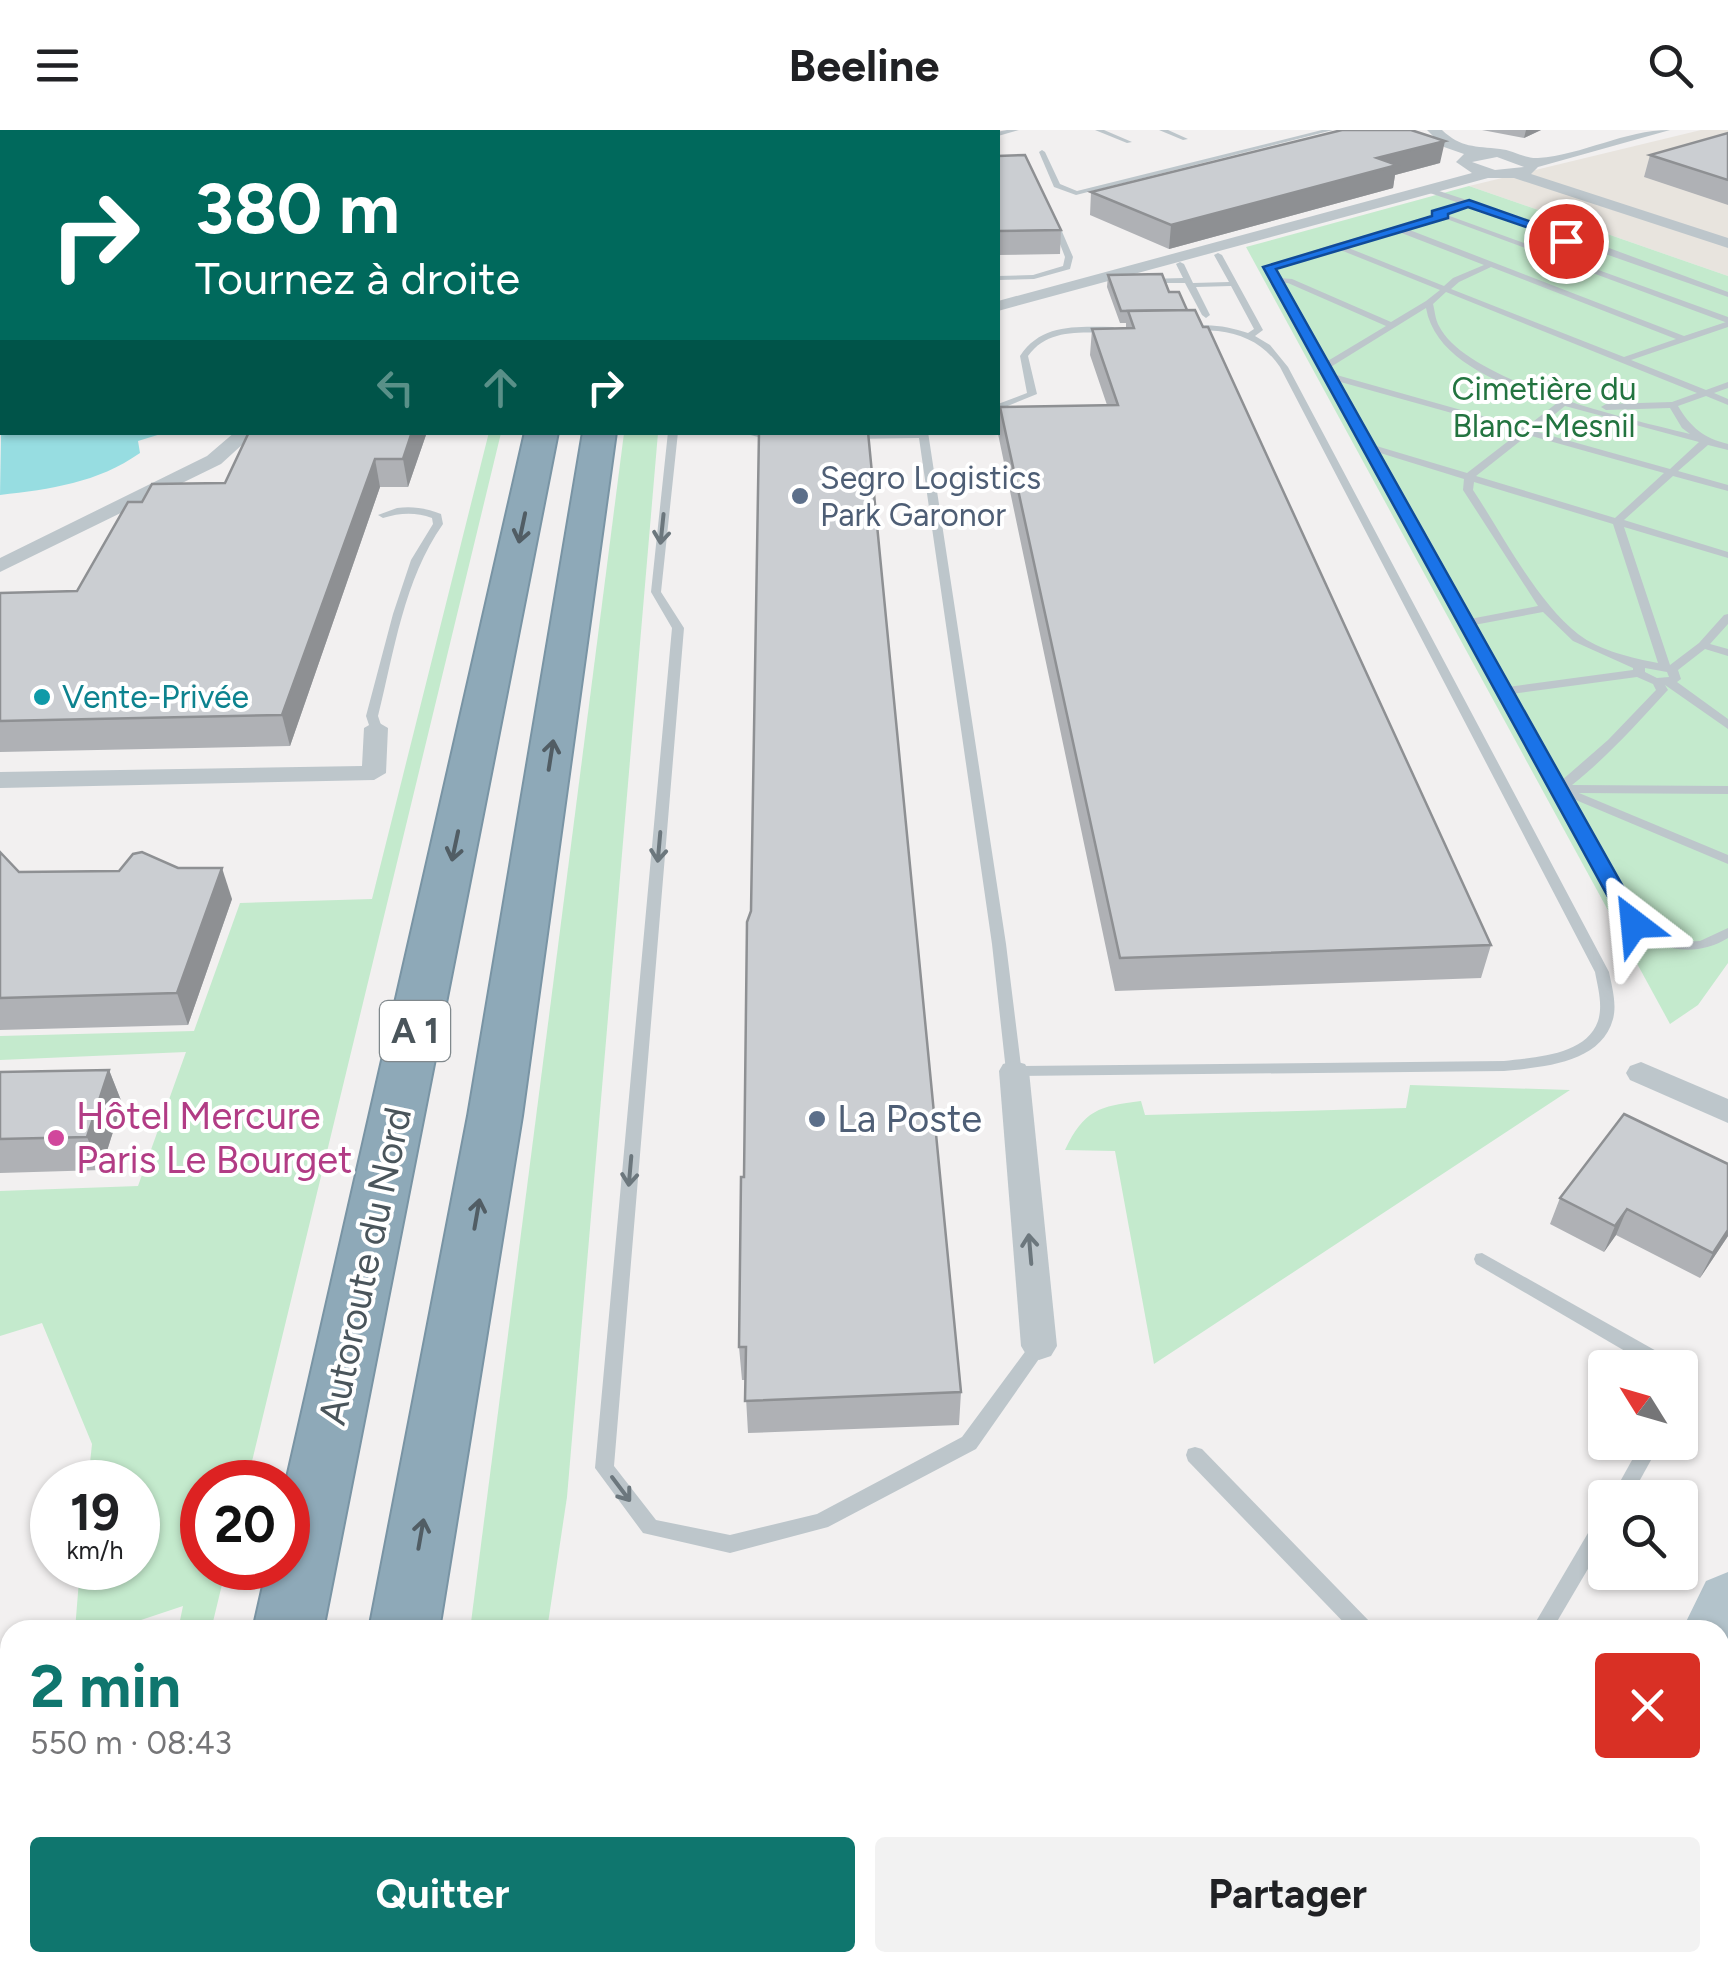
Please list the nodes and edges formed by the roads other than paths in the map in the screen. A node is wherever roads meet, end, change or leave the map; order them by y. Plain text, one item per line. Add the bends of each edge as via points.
1 (1098, 130) edge
2 (1162, 130) edge
3 (1330, 130) edge
4 (1434, 130) edge
5 (1663, 130) edge
6 (1418, 136) edge
7 (1185, 138) dead end
8 (1129, 142) dead end
9 (1042, 152) dead end
10 (1470, 160) junction
11 (1528, 169) junction
12 (1490, 174) junction
13 (1454, 184) junction
14 (1430, 190) junction
15 (1469, 204) junction
16 (1444, 216) junction
17 (1051, 218) edge
18 (1399, 229) junction
19 (1728, 243) edge
20 (1338, 246) junction
21 (1218, 255) dead end
22 (1180, 264) dead end
23 (1490, 265) junction
24 (1122, 275) junction
25 (1000, 278) edge
26 (1276, 280) junction
27 (1190, 283) junction
28 (1234, 284) junction
29 (1446, 289) junction
30 (1728, 296) edge
31 (1429, 303) junction
32 (1000, 306) edge
33 (1206, 314) dead end
34 (1728, 322) edge
35 (1000, 325) edge
36 (1393, 326) junction
37 (1168, 328) edge
38 (1134, 329) edge
39 (1249, 336) junction
40 (1684, 338) junction
41 (1624, 360) junction
42 (1327, 371) junction
43 (1728, 386) edge
44 (1706, 393) junction
45 (1564, 402) junction
46 (1728, 402) edge
47 (1673, 405) junction
48 (1000, 406) edge
49 (1587, 408) junction
50 (1527, 432) junction
51 (243, 435) edge
52 (541, 435) edge
53 (600, 435) edge
54 (673, 435) edge
55 (752, 435) edge
56 (893, 435) edge
57 (922, 435) edge
58 (834, 437) edge
59 (782, 438) edge
60 (1706, 441) junction
61 (1368, 447) junction
62 (1728, 447) edge
63 (1671, 472) junction
64 (1469, 477) junction
65 (1728, 488) edge
66 (383, 515) dead end
67 (1617, 521) junction
68 (1728, 556) edge
69 (0, 566) edge
70 (1545, 608) junction
71 (1728, 617) edge
72 (1467, 623) junction
73 (1703, 645) junction
74 (1728, 654) edge
75 (1639, 670) junction
76 (1666, 675) junction
77 (1504, 691) junction
78 (1728, 723) edge
79 (376, 728) joint
80 (0, 780) edge
81 (1559, 789) junction
82 (1728, 790) edge
83 (1728, 860) edge
84 (1728, 932) edge
85 (1014, 1071) junction
86 (1641, 1073) dead end
87 (1728, 1112) edge
88 (1482, 1259) dead end
89 (1038, 1346) joint
90 (1640, 1350) edge
91 (1195, 1455) dead end
92 (1588, 1551) edge
93 (290, 1620) edge
94 (406, 1620) edge
95 (1354, 1620) edge
96 (1547, 1620) edge

1 - 8 lane
2 - 7 lane
3 - 9 lane via 1076,193 1058,185
4 - 10 street
5 - 11 street
6 - 10 street
10 - 11 street
10 - 12 street
10 - 13 street
11 - 12 street
11 - 19 street
12 - 13 street
13 - 14 street
14 - 15 lane
14 - 24 street
15 - 16 lane via 1436,214
15 - 30 lane
16 - 18 lane
16 - 34 lane
17 - 25 lane via 1067,266 1034,277
18 - 20 lane
18 - 23 lane
20 - 26 lane via 1273,264
20 - 29 lane
21 - 28 lane
22 - 27 lane
23 - 29 lane
23 - 40 lane
24 - 27 lane
24 - 32 street
24 - 35 street
26 - 36 lane
26 - 42 lane
27 - 28 lane
27 - 33 lane
28 - 39 lane via 1259,330
29 - 31 lane
29 - 41 lane
31 - 36 lane
31 - 45 lane via 1436,330 1456,352
34 - 40 lane
36 - 42 lane
37 - 39 lane
38 - 48 lane via 1041,337 1024,356 1032,394
39 - 85 lane via 1269,344 1284,366 1602,972 1608,1019 1582,1050 1504,1066
40 - 41 lane
41 - 44 lane
42 - 50 lane
42 - 61 lane
43 - 44 lane
44 - 46 lane
44 - 47 lane
45 - 49 lane
45 - 50 lane
47 - 49 lane
47 - 60 lane via 1685,426
49 - 60 lane
50 - 63 lane
50 - 64 lane
51 - 69 street via 214,460
52 -> 93 highway, Autoroute du Nord / A 1
94 -> 53 highway, A 1 via 494,1116
54 -> 89 lane via 656,592 678,628 604,1468 650,1527 730,1544 820,1522 969,1443
55 - 59 lane
56 - 58 lane
57 - 85 lane
60 - 62 lane
60 - 63 lane
61 - 64 lane
61 - 72 lane
63 - 65 lane
63 - 67 lane
64 - 67 lane
64 - 70 lane via 1468,490
66 - 79 lane via 426,511 438,524 424,537 392,642 372,716
67 - 68 lane
67 - 76 lane
70 - 72 lane
70 - 75 lane via 1578,639
71 - 73 lane
72 - 77 lane
73 - 74 lane
73 - 76 lane
75 - 76 lane
75 - 77 lane
76 - 78 lane
76 - 81 lane via 1662,690 1625,731
77 - 81 lane
79 - 80 street via 374,773
81 - 82 lane
81 - 83 lane
81 - 84 lane via 1634,924 1688,949
89 -> 85 street
86 - 87 street
88 - 90 lane
91 - 95 lane
92 - 96 lane

